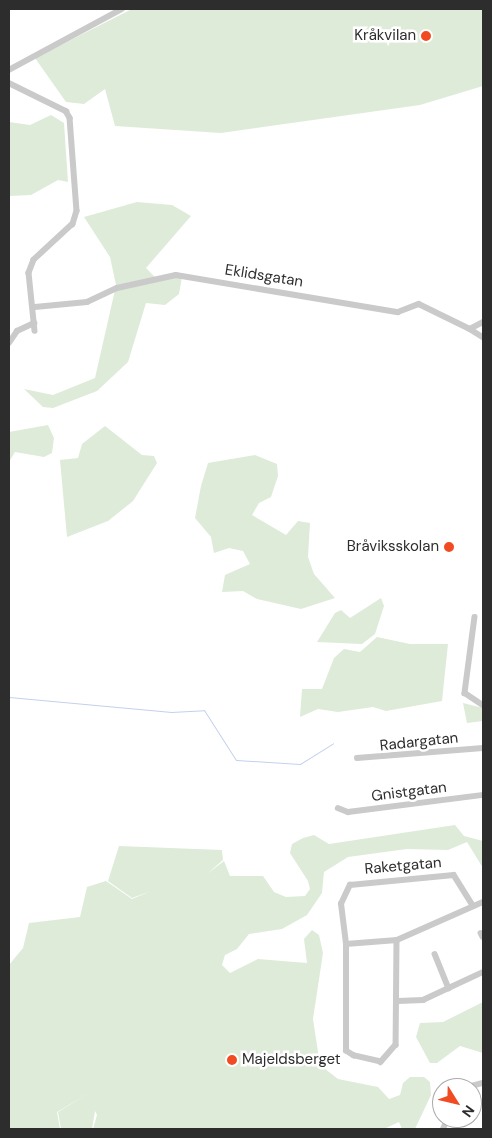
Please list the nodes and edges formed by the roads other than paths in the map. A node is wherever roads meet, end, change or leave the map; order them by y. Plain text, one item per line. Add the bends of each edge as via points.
1 (122, 9) edge
2 (9, 70) edge
3 (9, 83) edge
4 (35, 307) junction
5 (483, 322) edge
6 (34, 323) junction
7 (470, 329) junction
8 (35, 331) dead end
9 (483, 337) edge
10 (9, 343) edge
11 (475, 617) dead end
12 (483, 705) edge
13 (483, 748) edge
14 (357, 758) dead end
15 (483, 796) edge
16 (338, 808) dead end
17 (483, 902) edge
18 (473, 905) junction
19 (397, 940) junction
20 (346, 944) junction
21 (435, 954) dead end
22 (483, 972) edge
23 (450, 988) junction
24 (398, 1001) junction

1 - 2 street
3 - 4 street via 66,111 70,118 77,211 73,224 34,260 29,273
4 - 6 street
4 - 7 street, Eklidsgatan via 87,302 117,288 176,275 398,312 419,304
5 - 7 street
6 - 8 street
6 - 10 street via 17,331
7 - 9 street, Eklidsgatan
11 - 12 street via 465,693
13 - 14 street, Radargatan
15 - 16 street, Gnistgatan via 348,812
17 - 18 street
18 - 19 street
18 - 20 street, Raketgatan via 454,875 359,882 350,885 341,904
19 - 20 street
19 - 24 street
20 - 24 street via 346,1051 381,1062 391,1056 396,1045
21 - 23 street
22 - 23 street
23 - 24 street via 423,1000

